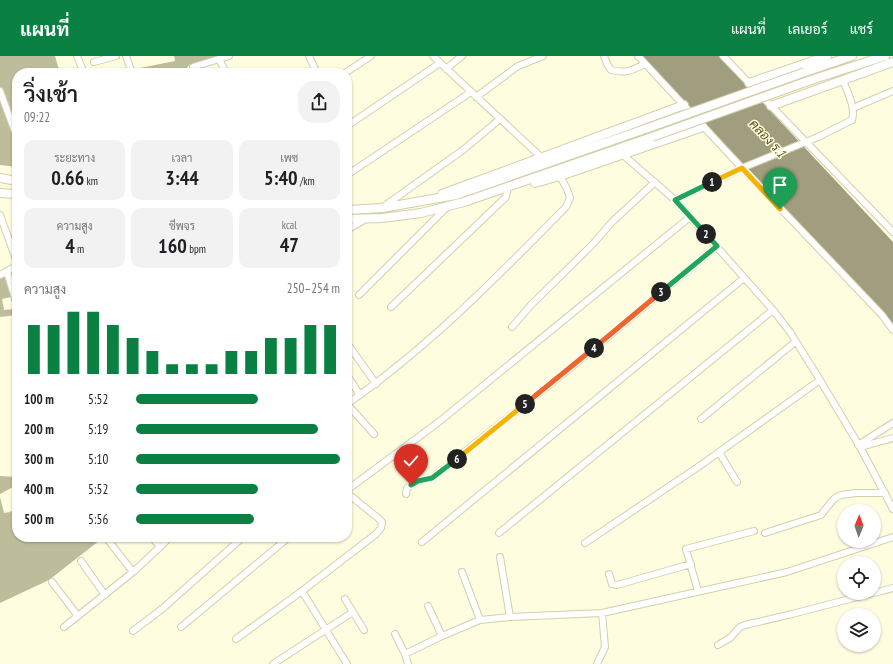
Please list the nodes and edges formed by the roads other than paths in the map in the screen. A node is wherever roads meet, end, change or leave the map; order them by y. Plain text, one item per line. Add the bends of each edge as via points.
1 (77, 56) edge
2 (116, 56) edge
3 (126, 56) edge
4 (229, 56) edge
5 (309, 56) edge
6 (371, 56) edge
7 (433, 56) edge
8 (462, 56) edge
9 (543, 56) edge
10 (604, 56) edge
11 (638, 56) edge
12 (723, 56) edge
13 (827, 56) edge
14 (852, 56) edge
15 (884, 56) edge
16 (219, 59) junction
17 (94, 62) dead end
18 (893, 62) edge
19 (440, 63) junction
20 (646, 64) junction
21 (193, 67) dead end
22 (82, 68) edge
23 (130, 68) edge
24 (224, 68) edge
25 (315, 68) edge
26 (352, 68) edge
27 (446, 69) junction
28 (843, 80) junction
29 (749, 83) junction
30 (0, 91) edge
31 (893, 91) edge
32 (473, 94) junction
33 (684, 105) junction
34 (772, 106) junction
35 (853, 108) junction
36 (500, 119) junction
37 (12, 123) edge
38 (352, 123) edge
39 (703, 126) junction
40 (807, 142) junction
41 (622, 154) junction
42 (541, 157) junction
43 (742, 168) junction
44 (352, 172) edge
45 (560, 176) junction
46 (0, 178) edge
47 (12, 180) edge
48 (656, 182) junction
49 (507, 191) junction
50 (0, 193) edge
51 (12, 194) edge
52 (675, 200) junction
53 (464, 202) junction
54 (417, 203) junction
55 (447, 207) junction
56 (382, 208) junction
57 (352, 210) edge
58 (0, 215) edge
59 (690, 217) junction
60 (366, 218) junction
61 (352, 219) edge
62 (352, 227) edge
63 (893, 232) edge
64 (717, 246) junction
65 (12, 248) edge
66 (12, 269) edge
67 (7, 272) junction
68 (0, 275) edge
69 (744, 278) junction
70 (12, 288) edge
71 (359, 295) dead end
72 (391, 307) dead end
73 (773, 310) junction
74 (512, 327) dead end
75 (893, 330) edge
76 (795, 342) junction
77 (352, 350) edge
78 (820, 380) junction
79 (352, 383) edge
80 (376, 384) junction
81 (360, 395) junction
82 (352, 401) edge
83 (352, 410) edge
84 (701, 419) dead end
85 (893, 423) edge
86 (374, 434) dead end
87 (893, 438) edge
88 (859, 446) junction
89 (719, 452) junction
90 (737, 482) dead end
91 (352, 487) edge
92 (885, 493) junction
93 (406, 494) dead end
94 (352, 495) edge
95 (893, 509) edge
96 (754, 531) dead end
97 (499, 533) dead end
98 (765, 533) dead end
99 (893, 537) edge
100 (110, 542) edge
101 (156, 542) edge
102 (165, 542) edge
103 (237, 542) edge
104 (283, 542) edge
105 (422, 542) dead end
106 (585, 543) dead end
107 (160, 547) junction
108 (500, 557) dead end
109 (81, 562) dead end
110 (691, 564) junction
111 (133, 572) junction
112 (462, 572) dead end
113 (609, 574) dead end
114 (52, 582) dead end
115 (893, 588) edge
116 (302, 591) junction
117 (698, 591) junction
118 (881, 591) edge
119 (105, 595) junction
120 (345, 599) dead end
121 (846, 600) edge
122 (428, 606) dead end
123 (353, 612) junction
124 (602, 614) junction
125 (78, 616) junction
126 (510, 617) junction
127 (480, 620) junction
128 (64, 627) dead end
129 (181, 627) dead end
130 (325, 630) junction
131 (364, 630) dead end
132 (133, 631) dead end
133 (394, 634) dead end
134 (442, 636) junction
135 (236, 639) dead end
136 (718, 645) dead end
137 (405, 654) junction
138 (273, 664) edge
139 (347, 664) edge
140 (408, 664) edge
141 (597, 664) edge

1 - 22 street
2 - 17 street
3 - 23 street
4 - 16 street
5 - 25 street
6 - 26 street
7 - 19 street
8 - 27 street
9 - 32 street via 518,66
10 - 20 street via 611,70 620,72
11 - 20 street
12 - 29 street
13 - 29 main road
14 - 54 main road, bridge via 456,195
15 - 53 main road, bridge
16 - 21 street
16 - 24 street
18 - 28 main road
19 - 27 street
19 - 38 street
20 - 33 street
27 - 32 street
28 - 34 main road
28 - 35 street
29 - 34 street
30 - 37 street
31 - 35 street
32 - 36 street
32 - 44 street
33 - 39 street
33 - 42 main road
34 - 40 street
35 - 40 street via 852,120
36 - 42 street
36 - 56 street via 463,150
39 - 41 main road
39 - 43 street
40 - 43 street
40 - 63 street
41 - 45 main road
41 - 48 street
42 - 54 main road
43 - 52 street
43 - 75 street via 882,315
45 - 49 main road
45 - 80 street via 570,198 566,208 458,314
46 - 47 main road
48 - 52 street
48 - 74 street via 612,222
49 - 53 main road
49 - 72 street via 506,197
50 - 51 main road
52 - 59 street
53 - 55 main road
54 - 56 main road
55 - 60 main road via 421,213
55 - 71 street
56 - 57 main road
58 - 65 street
59 - 64 street
59 - 91 street via 440,421
60 - 61 main road
60 - 62 street
64 - 69 street
64 - 93 street via 574,365 432,478 418,481 407,488
66 - 67 street
67 - 68 street
67 - 70 street
69 - 73 street
69 - 105 street
73 - 76 street
73 - 97 street
76 - 78 street
76 - 84 street
77 - 80 street
78 - 88 street
78 - 89 street
79 - 81 street
80 - 81 street
81 - 82 street
83 - 86 street
85 - 88 street
87 - 88 street
88 - 92 street
89 - 90 street
89 - 106 street
92 - 95 street
92 - 98 street via 841,495 835,498 821,515
94 - 116 street via 382,522 381,528
96 - 110 street via 686,549
99 - 117 street via 787,572
100 - 111 street
101 - 107 street
102 - 107 street
103 - 132 street via 162,609
104 - 129 street
107 - 111 street
108 - 126 street
109 - 119 street
110 - 113 street via 617,585 612,584
110 - 117 street
111 - 119 street
112 - 127 street
114 - 125 street
115 - 118 street
116 - 130 street
116 - 135 street
117 - 124 street
119 - 125 street
120 - 123 street
121 - 136 street via 745,625
122 - 134 street
123 - 130 street
123 - 131 street
124 - 126 street
124 - 141 street via 605,647
125 - 128 street
126 - 127 street
127 - 134 street
130 - 138 street
130 - 139 street
133 - 137 street
134 - 137 street
137 - 140 street

